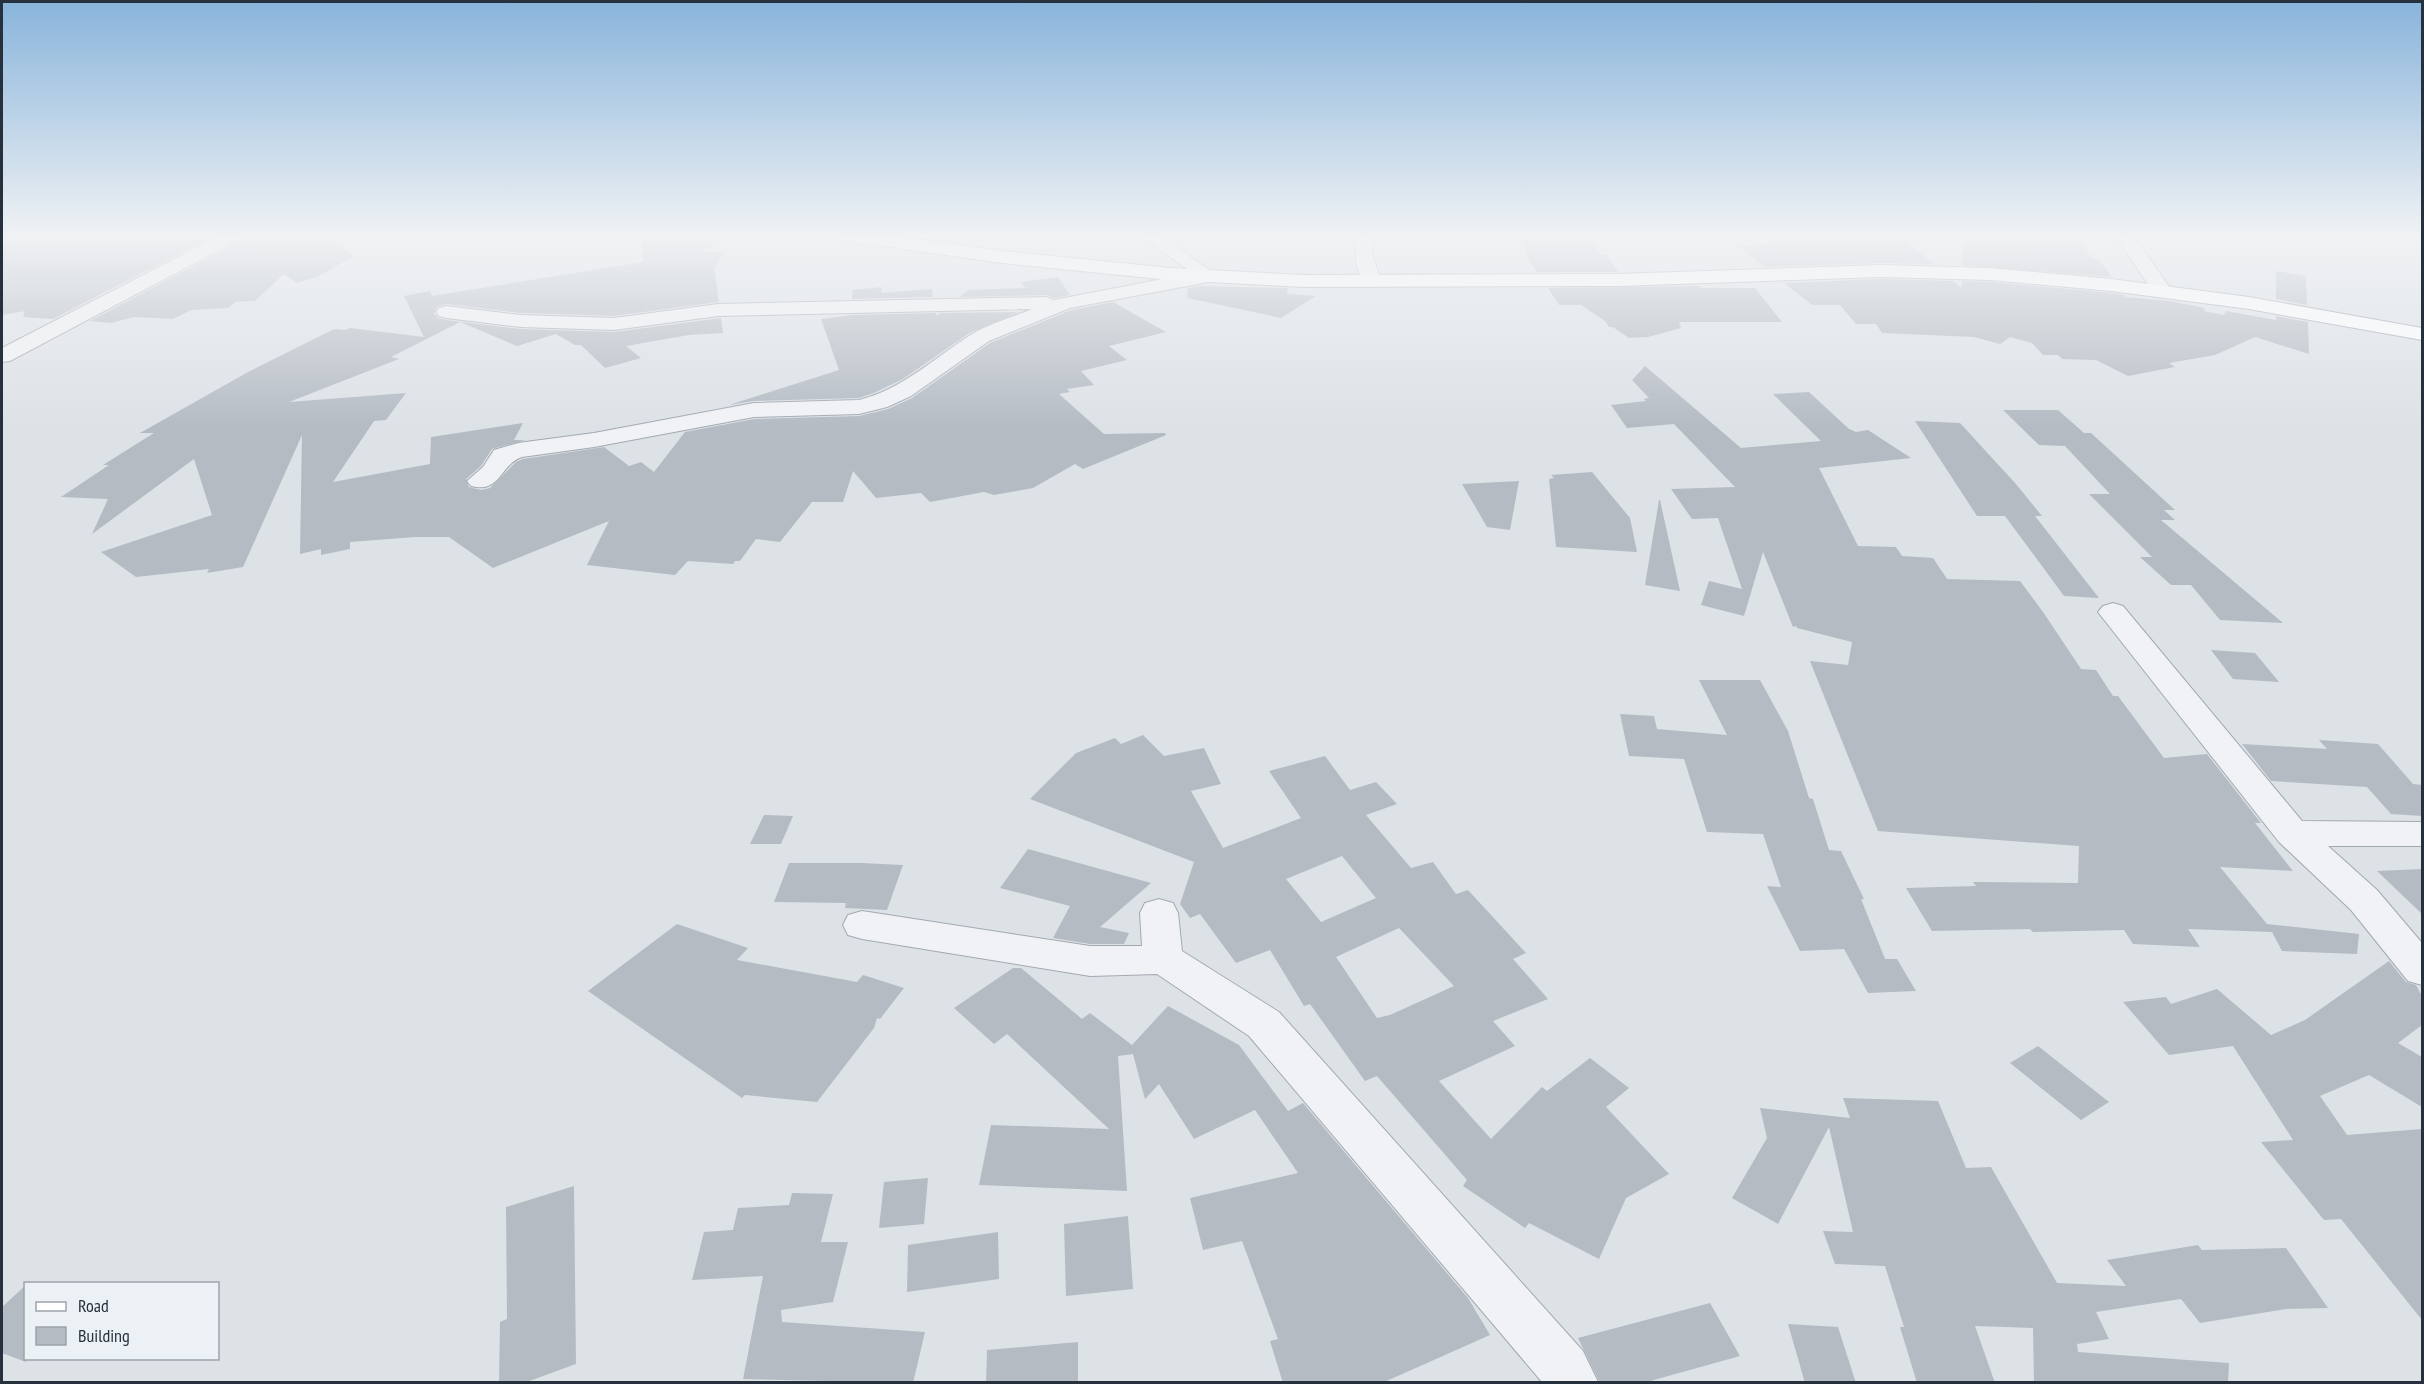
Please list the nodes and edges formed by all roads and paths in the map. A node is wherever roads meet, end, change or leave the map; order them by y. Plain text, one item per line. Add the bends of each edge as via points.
1 (112, 299) edge
2 (1089, 299) edge
3 (2214, 299) edge
4 (1065, 303) junction
5 (446, 312) dead end
6 (2422, 334) edge
7 (2, 356) edge
8 (480, 481) dead end
9 (2113, 612) dead end
10 (2292, 833) junction
11 (2422, 834) edge
12 (1159, 913) dead end
13 (862, 925) dead end
14 (1164, 959) junction
15 (2422, 970) edge
16 (1572, 1383) edge

1 - 7 street
2 - 4 street
3 - 6 main road
4 - 5 street via 718,310 614,324 521,321
4 - 8 street via 982,337 903,391 879,402 859,407 754,410 518,450 503,455 492,472
9 - 10 street
10 - 11 street
10 - 15 street via 2364,900
12 - 14 street
13 - 14 street via 1090,961
14 - 16 street via 1264,1024 1565,1370

